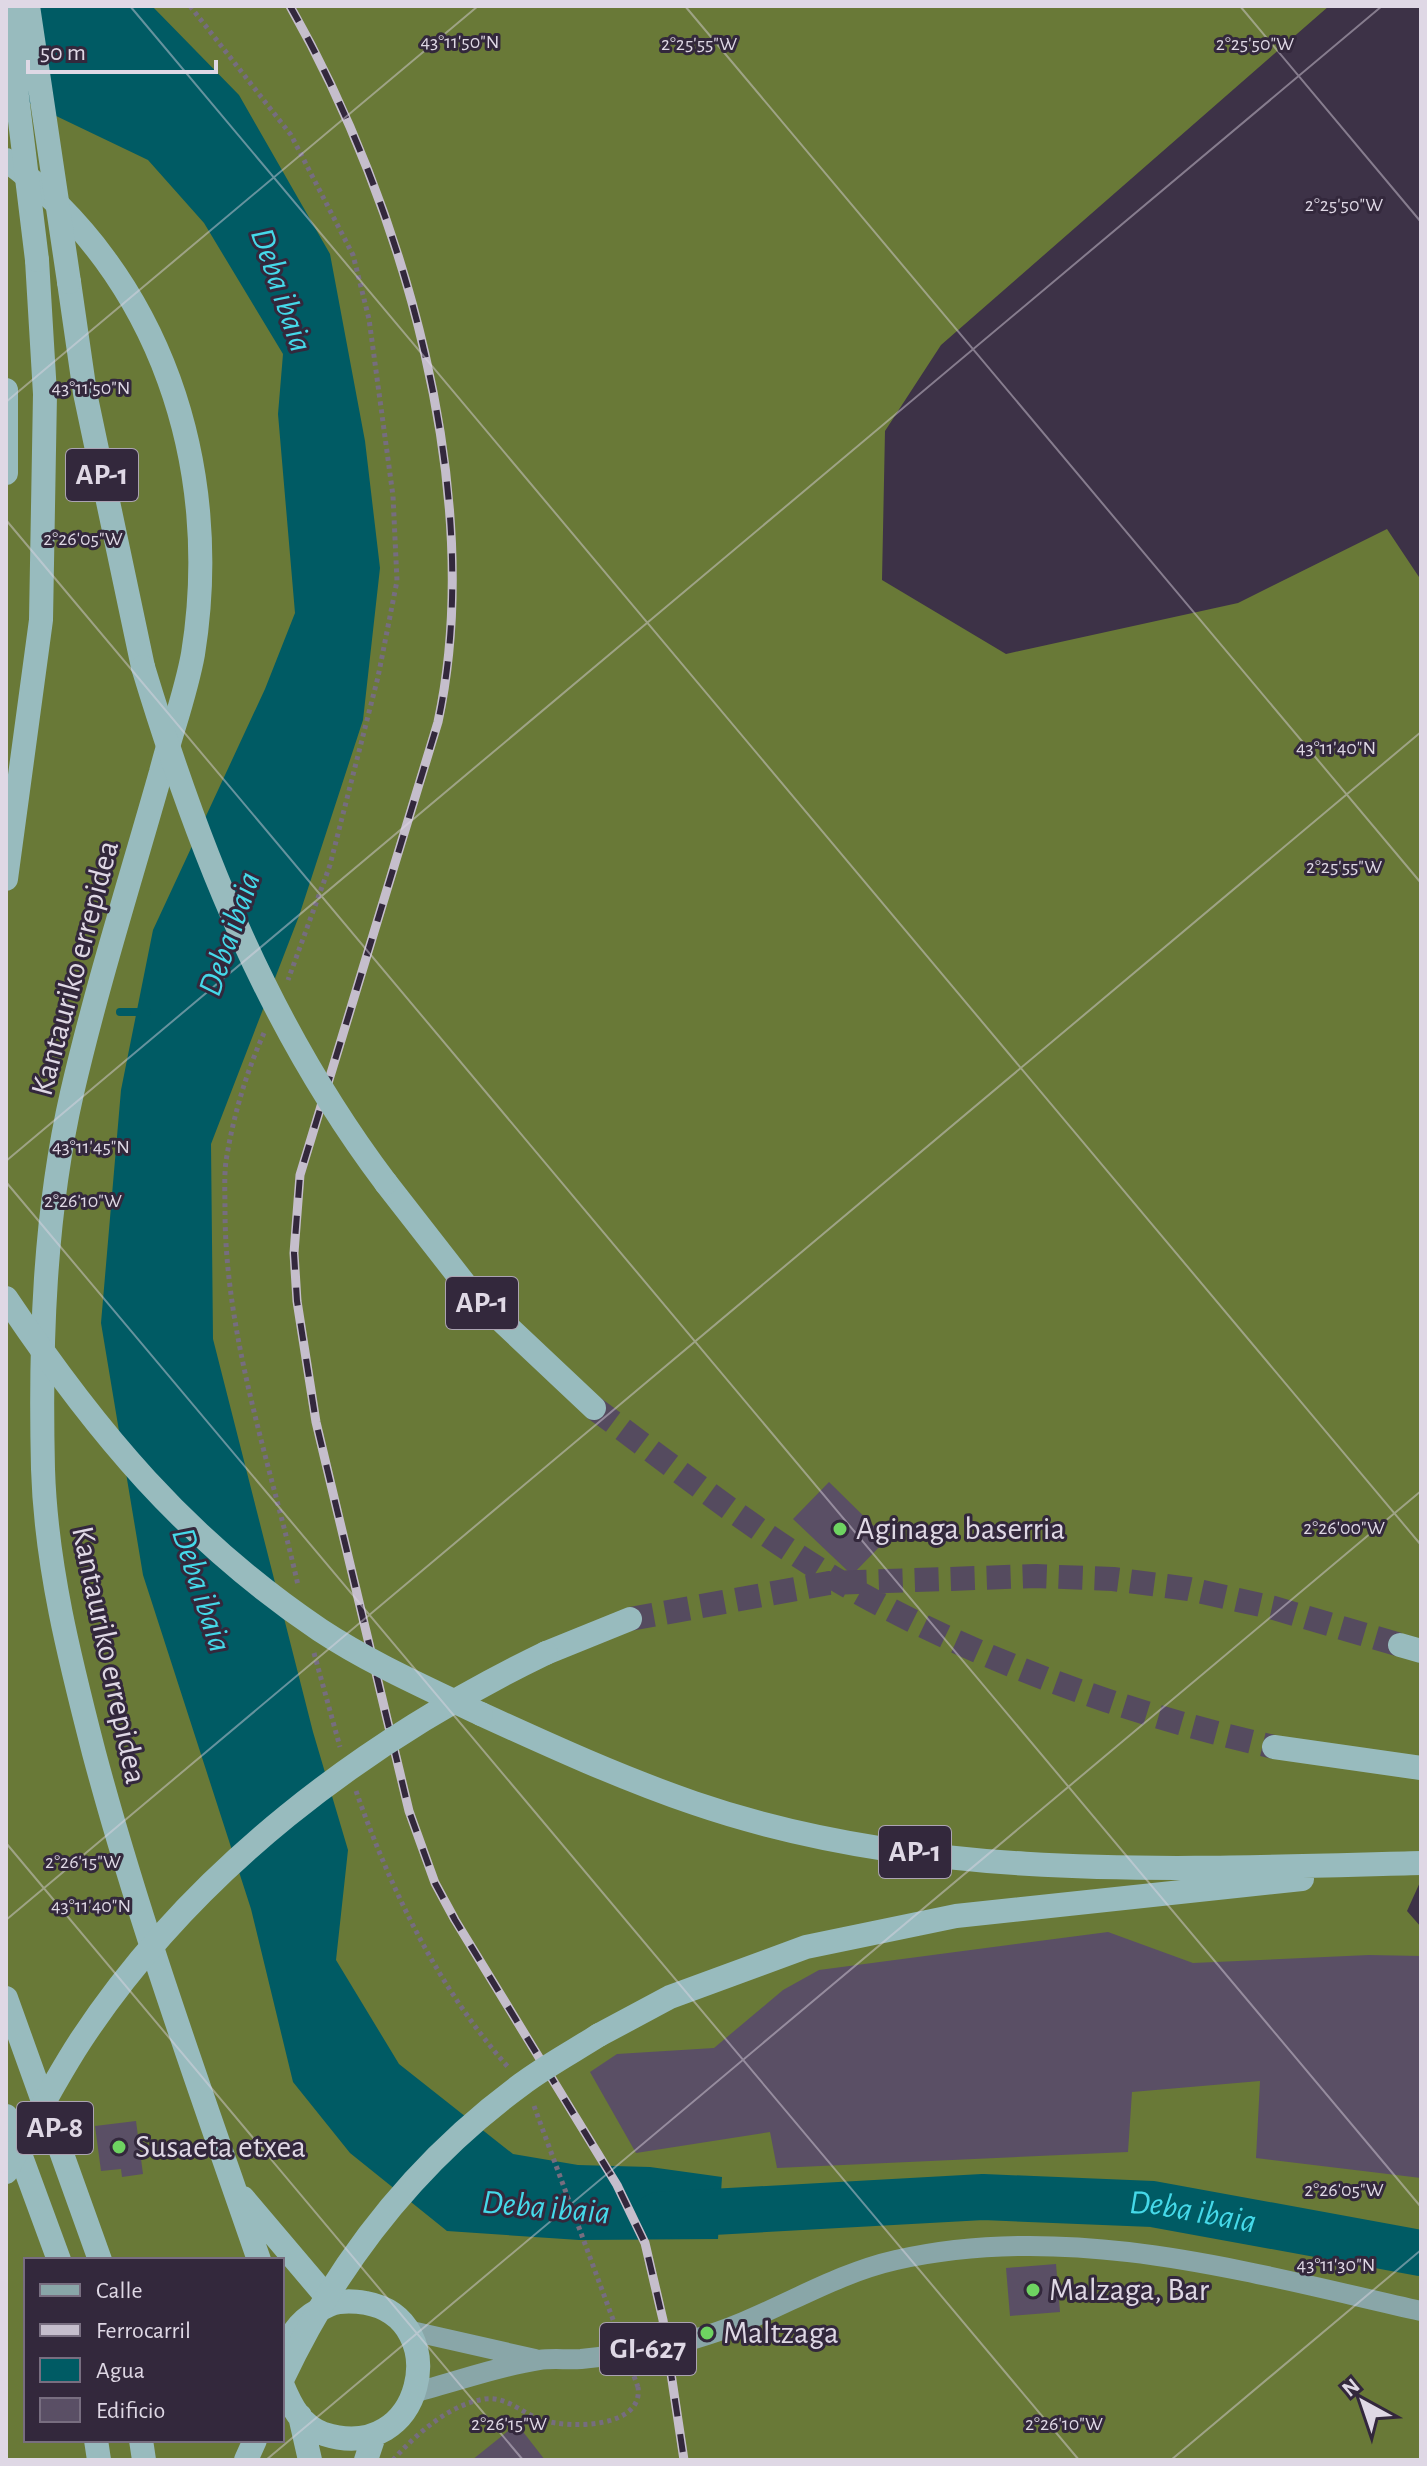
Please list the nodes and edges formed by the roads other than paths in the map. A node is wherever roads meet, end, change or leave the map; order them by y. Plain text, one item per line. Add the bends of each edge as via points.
1 (6, 6) edge
2 (28, 6) edge
3 (6, 160) edge
4 (6, 390) edge
5 (6, 473) edge
6 (6, 879) edge
7 (6, 1298) edge
8 (594, 1408) tunnel mouth
9 (630, 1619) tunnel mouth
10 (1274, 1747) tunnel mouth
11 (1421, 1768) edge
12 (1421, 1863) edge
13 (1371, 1864) junction
14 (6, 1998) edge
15 (6, 2116) edge
16 (6, 2172) edge
17 (234, 2187) junction
18 (58, 2258) edge
19 (99, 2258) edge
20 (258, 2258) edge
21 (332, 2303) junction
22 (1421, 2311) edge
23 (407, 2330) junction
24 (284, 2342) edge
25 (539, 2360) junction
26 (284, 2378) edge
27 (284, 2387) edge
28 (416, 2392) junction
29 (300, 2416) junction
30 (374, 2436) junction
31 (310, 2460) edge
32 (366, 2460) edge

1 - 6 highway, bridge via 37,260 45,394 41,620
2 - 8 highway, AP-1, bridge via 85,393 143,667 211,870 255,967 318,1083 386,1183 471,1292
3 - 17 highway, Kantauriko errepidea via 83,230 122,281 159,352 184,424 198,504 200,571 193,656 72,1096 43,1297 43,1471 50,1558 110,1812
4 - 5 highway
7 - 13 highway, AP-1, bridge via 117,1452 183,1521 259,1587 323,1632 582,1760 695,1804 858,1844 955,1858 1104,1869
9 - 16 highway, bridge via 493,1679 287,1813 220,1874 104,2008
10 - 11 highway
12 - 13 highway, AP-1
13 - 26 highway, bridge via 1329,1876 956,1916 806,1947 670,1997 522,2084 450,2144 353,2253 305,2331
14 - 19 highway, AP-8
15 - 18 highway, AP-8
17 - 20 highway, Kantauriko errepidea
17 - 21 highway
21 - 23 highway via 374,2305
21 - 24 highway via 307,2316
22 - 25 main road, GI-627 via 1211,2264 1140,2254 1075,2248 951,2250 837,2278 695,2339 593,2357
23 - 25 main road, GI-627
23 - 28 highway via 419,2362
25 - 28 main road, GI-627
27 - 29 highway
28 - 30 highway via 398,2421
29 - 30 highway via 313,2430 344,2440
29 - 31 highway
30 - 32 highway

